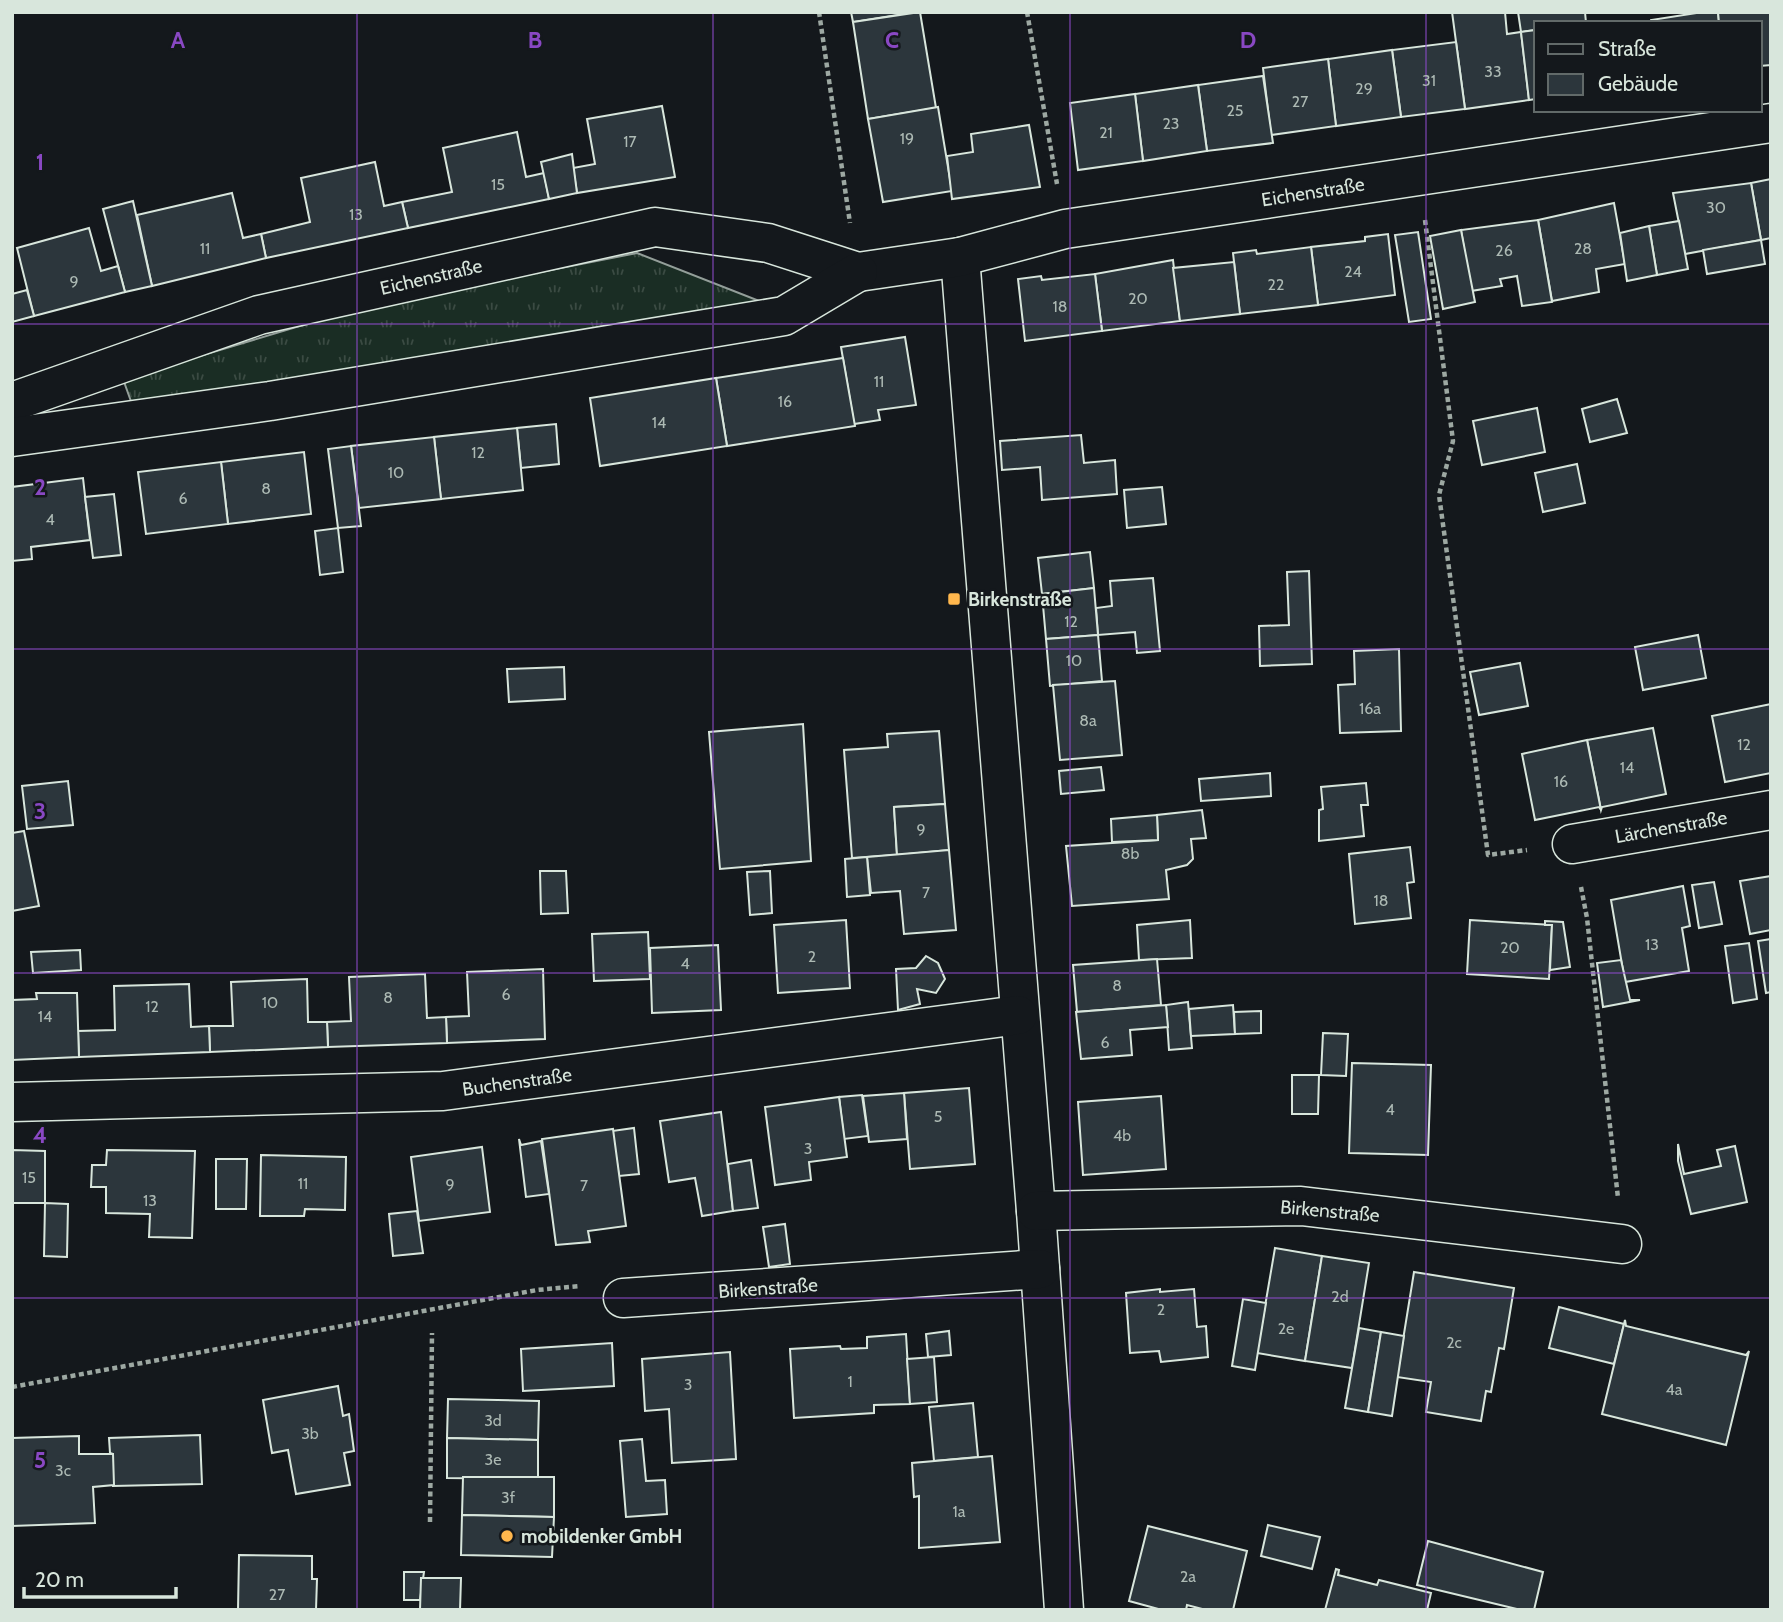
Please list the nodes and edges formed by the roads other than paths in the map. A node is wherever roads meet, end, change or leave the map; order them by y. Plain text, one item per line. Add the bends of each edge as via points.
1 (1771, 123) edge
2 (960, 257) junction
3 (858, 272) junction
4 (12, 402) edge
5 (12, 438) edge
6 (1771, 810) edge
7 (1572, 844) road end
8 (1018, 1015) junction
9 (12, 1102) edge
10 (1036, 1211) junction
11 (1622, 1244) road end
12 (1040, 1269) junction
13 (623, 1298) road end
14 (1064, 1610) edge

1 - 2 street, Eichenstraße via 1065,229
2 - 3 street, Eichenstraße
2 - 8 street
3 - 4 street, Eichenstraße via 768,243 655,227 259,315
3 - 5 street, Eichenstraße via 784,316
6 - 7 street, Lärchenstraße
8 - 9 street, Buchenstraße via 443,1091
8 - 10 street
10 - 11 street, Birkenstraße via 1301,1206
10 - 12 street
12 - 13 street, Birkenstraße
12 - 14 street

